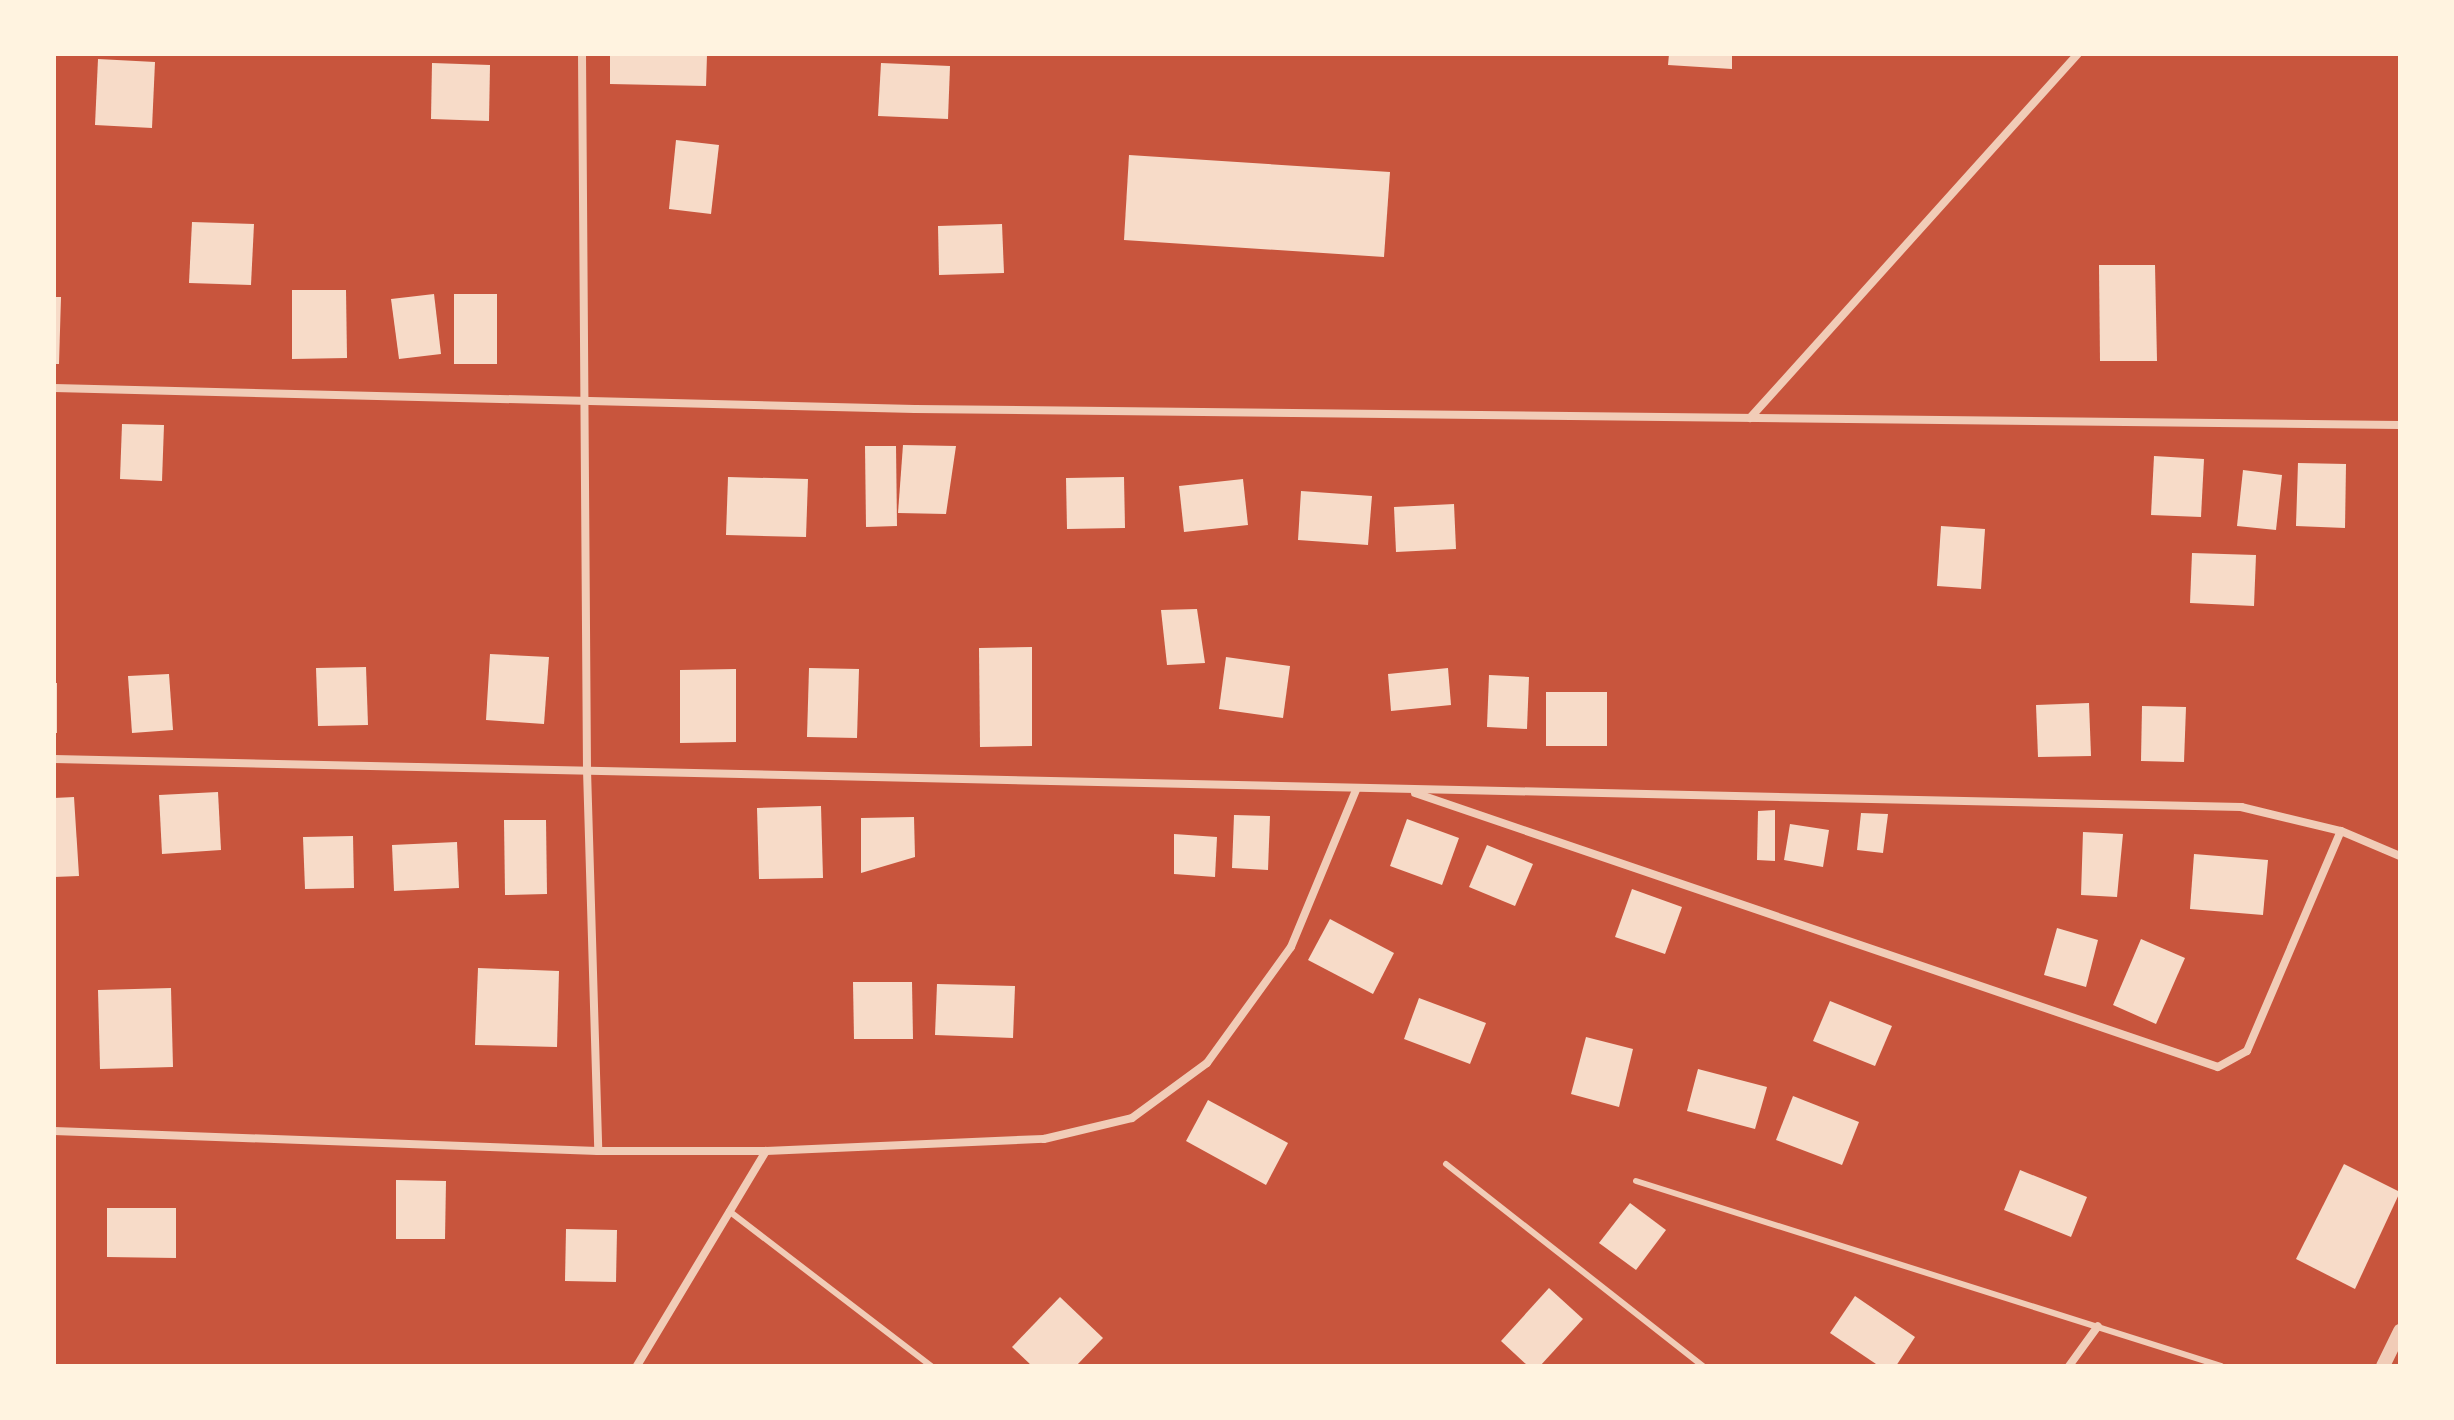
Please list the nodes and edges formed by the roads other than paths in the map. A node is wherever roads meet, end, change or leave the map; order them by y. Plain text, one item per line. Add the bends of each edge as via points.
1 (582, 54) edge
2 (2078, 54) edge
3 (54, 388) edge
4 (585, 400) junction
5 (1750, 418) junction
6 (2400, 425) edge
7 (54, 759) edge
8 (587, 770) junction
9 (1357, 788) junction
10 (1406, 790) junction
11 (2341, 831) junction
12 (2400, 856) edge
13 (54, 1131) edge
14 (598, 1151) junction
15 (766, 1151) junction
16 (1446, 1164) dead end
17 (1636, 1181) dead end
18 (729, 1211) junction
19 (2098, 1326) junction
20 (2400, 1331) edge
21 (637, 1366) edge
22 (931, 1366) edge
23 (1703, 1366) edge
24 (2069, 1366) edge
25 (2221, 1366) edge
26 (2383, 1366) edge

1 - 4 street
2 - 5 street
3 - 4 street
4 - 5 street
4 - 8 street
5 - 6 street
7 - 8 street
8 - 9 street
8 - 14 street
9 - 10 street
9 - 15 street via 1291,947 1207,1063 1132,1118 1044,1139
10 - 11 street via 2241,807
10 - 11 street via 2218,1067 2247,1051
11 - 12 street
13 - 14 street
14 - 15 street
15 - 18 street
16 - 23 lane
17 - 19 lane
18 - 21 street
18 - 22 lane
19 - 24 street
19 - 25 lane
20 - 26 street

